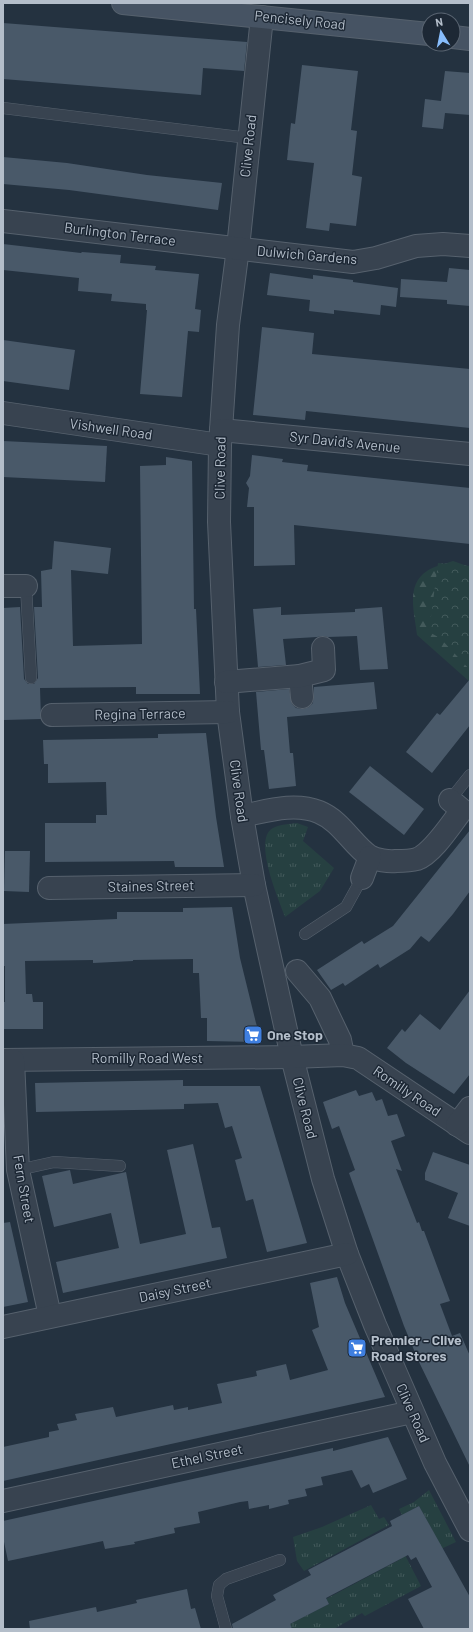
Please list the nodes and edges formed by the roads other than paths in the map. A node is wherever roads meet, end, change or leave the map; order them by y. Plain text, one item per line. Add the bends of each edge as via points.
1 (123, 3) edge
2 (262, 17) junction
3 (421, 33) edge
4 (3, 108) edge
5 (248, 138) junction
6 (3, 221) edge
7 (470, 246) edge
8 (238, 248) junction
9 (3, 413) edge
10 (220, 437) junction
11 (470, 454) edge
12 (3, 586) edge
13 (26, 586) joint
14 (323, 648) dead end
15 (31, 678) dead end
16 (226, 682) junction
17 (228, 712) junction
18 (52, 715) dead end
19 (470, 775) edge
20 (461, 809) edge
21 (242, 816) junction
22 (370, 857) junction
23 (362, 878) joint
24 (254, 884) junction
25 (49, 888) dead end
26 (305, 934) dead end
27 (297, 971) dead end
28 (343, 1055) junction
29 (292, 1057) junction
30 (8, 1060) edge
31 (470, 1108) edge
32 (464, 1129) edge
33 (120, 1166) dead end
34 (18, 1170) junction
35 (347, 1254) junction
36 (50, 1316) junction
37 (3, 1327) edge
38 (412, 1412) junction
39 (3, 1501) edge
40 (470, 1530) edge
41 (280, 1560) dead end
42 (226, 1629) edge

1 - 2 main road, Pencisely Road
2 - 3 main road, Pencisely Road
2 - 5 street, Clive Road
4 - 5 lane
5 - 8 street, Clive Road
6 - 8 street, Burlington Terrace
7 - 8 street, Dulwich Gardens via 416,246 353,262
8 - 10 street, Clive Road via 228,325
9 - 10 street, Vishwell Road
10 - 11 street, Syr David's Avenue
10 - 16 street, Clive Road via 218,522
12 - 13 street
13 - 15 lane
14 - 16 street via 324,670 301,687
16 - 17 street, Clive Road
17 - 18 street, Regina Terrace
17 - 21 street, Clive Road
19 - 20 lane
20 - 22 street via 429,851 418,858 390,862
21 - 22 street via 282,808 302,808 320,812 336,822
21 - 24 street, Clive Road
22 - 23 street
23 - 26 lane via 346,907
24 - 25 street, Staines Street
24 - 29 street, Clive Road
27 - 28 street via 320,998 340,1040
28 - 29 street, Romilly Road
28 - 32 street, Romilly Road via 358,1058
29 - 30 street, Romilly Road West
29 - 35 street, Clive Road via 323,1179
30 - 34 street, Fern Street
31 - 32 street
33 - 34 lane via 54,1162
34 - 36 street, Fern Street
35 - 36 street, Daisy Street
35 - 38 street, Clive Road
36 - 37 street, Daisy Street
38 - 39 street, Ethel Street
38 - 40 street, Clive Road
41 - 42 lane via 226,1579 219,1585 217,1596

